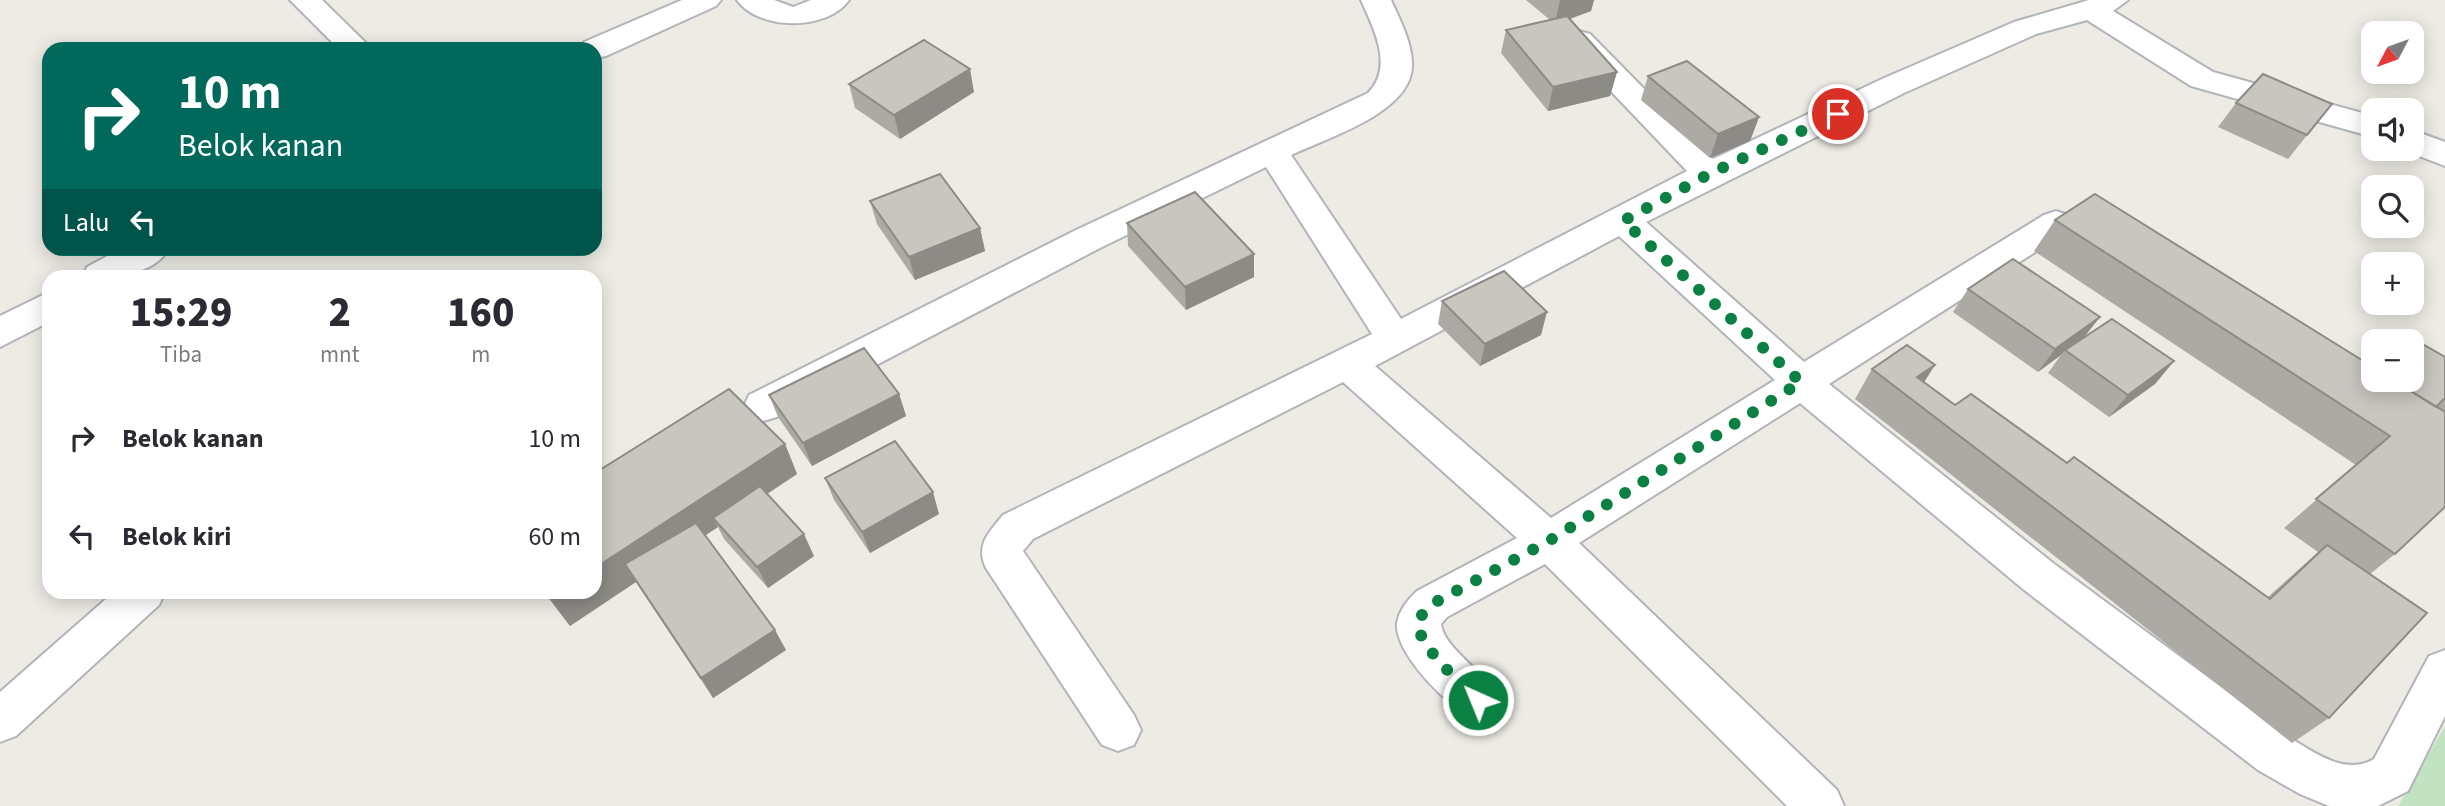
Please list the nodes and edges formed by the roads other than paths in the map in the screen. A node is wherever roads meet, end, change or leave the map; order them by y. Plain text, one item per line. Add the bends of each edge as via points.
1 (306, 0) edge
2 (706, 0) edge
3 (752, 0) edge
4 (834, 0) edge
5 (1376, 0) edge
6 (2102, 5) edge
7 (1574, 35) edge
8 (350, 42) edge
9 (602, 46) edge
10 (2361, 124) edge
11 (2424, 146) edge
12 (1273, 153) junction
13 (2445, 155) edge
14 (1709, 174) junction
15 (1623, 221) junction
16 (2056, 223) edge
17 (137, 256) edge
18 (111, 270) edge
19 (42, 309) edge
20 (0, 333) edge
21 (1395, 339) junction
22 (1346, 362) junction
23 (1801, 382) junction
24 (763, 406) dead end
25 (1549, 541) junction
26 (136, 599) edge
27 (2445, 670) edge
28 (1478, 700) dead end
29 (0, 721) edge
30 (1118, 730) dead end
31 (2364, 799) edge
32 (1819, 806) edge

1 - 8 street
2 - 9 street
3 - 4 street via 792,18
5 - 12 street via 1390,33 1398,76 1392,90
6 - 10 street via 2202,79
6 - 14 street via 2025,29
7 - 14 street
11 - 13 street
12 - 21 street
12 - 24 street via 1086,240
14 - 15 street
15 - 21 street
15 - 23 street
16 - 23 street
17 - 18 street
19 - 20 street
21 - 22 street
22 - 25 street
22 - 30 street via 1018,527 1003,545 1000,555 1008,569
23 - 25 street
23 - 31 street via 2038,576 2274,754 2333,788
25 - 28 street via 1432,604 1419,622 1425,645
25 - 32 street
26 - 29 street
27 - 31 street via 2392,775

